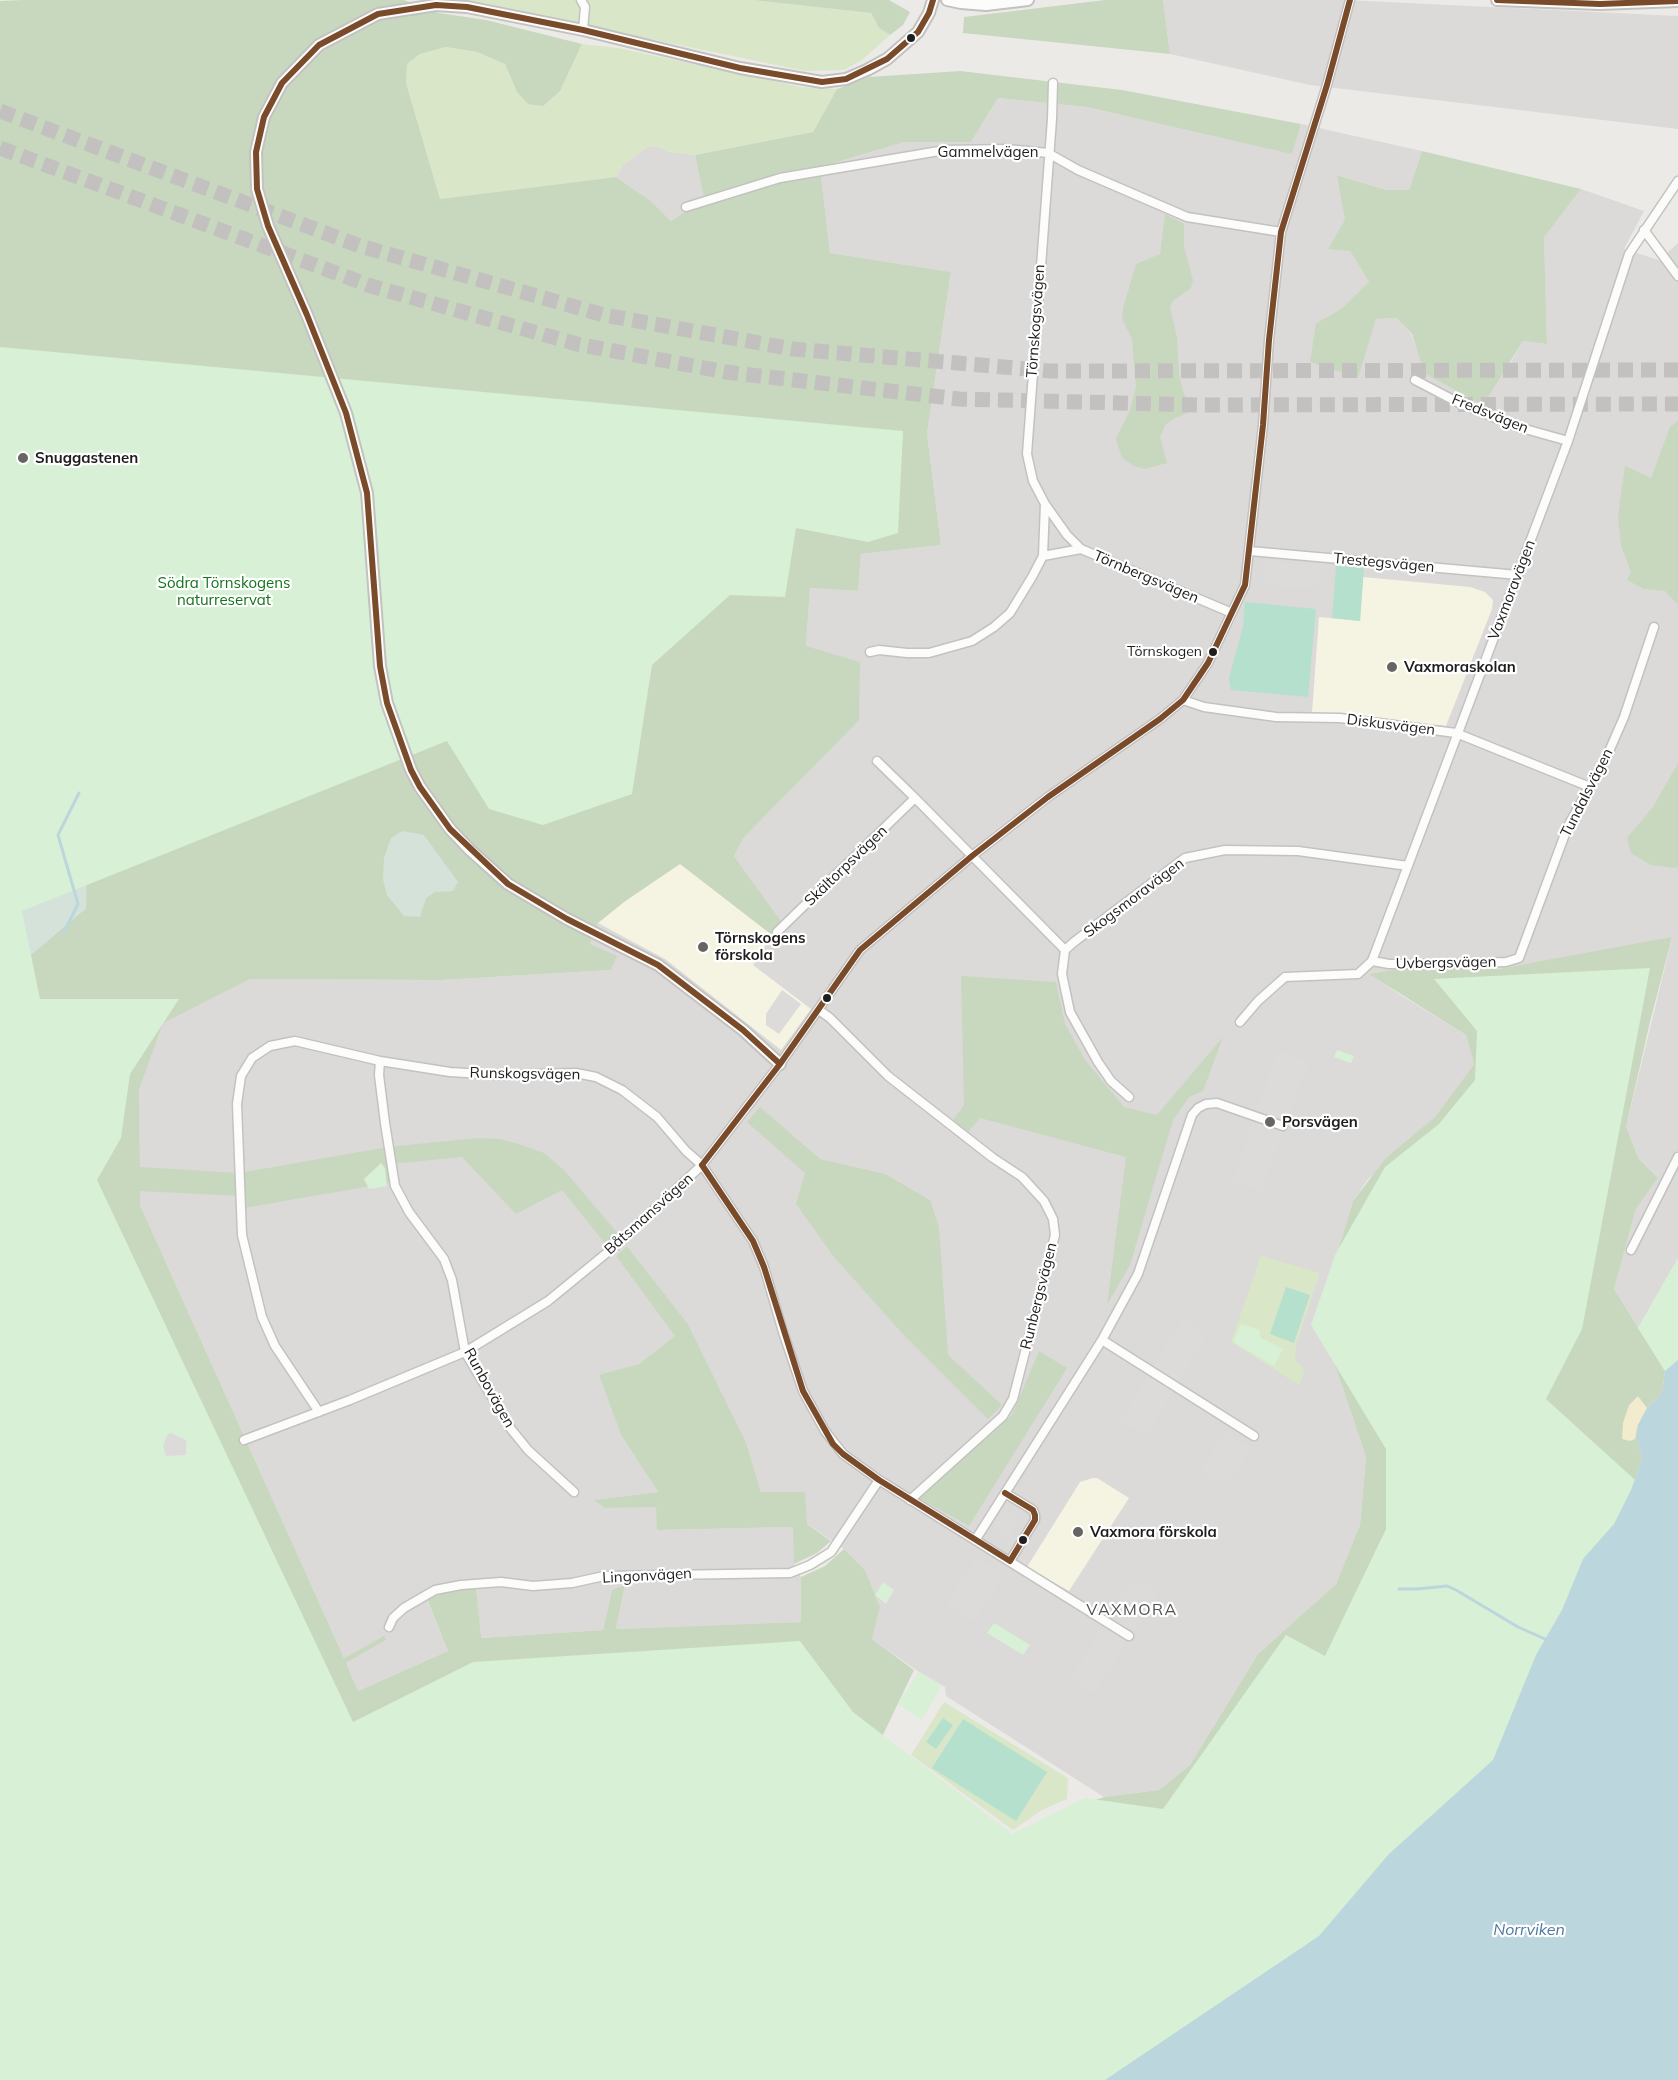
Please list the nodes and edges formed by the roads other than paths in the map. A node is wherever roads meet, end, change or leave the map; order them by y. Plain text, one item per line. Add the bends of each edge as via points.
1 (580, 0) edge
2 (933, 0) edge
3 (947, 0) edge
4 (1028, 0) edge
5 (1350, 0) edge
6 (1497, 0) edge
7 (1678, 1) edge
8 (583, 30) junction
9 (1053, 83) dead end
10 (1048, 153) junction
11 (1678, 181) edge
12 (686, 207) dead end
13 (1644, 230) junction
14 (1281, 232) junction
15 (1678, 276) edge
16 (1415, 380) dead end
17 (1568, 441) junction
18 (1045, 504) junction
19 (1081, 549) junction
20 (1250, 551) junction
21 (1043, 556) junction
22 (1518, 576) junction
23 (1232, 613) junction
24 (1654, 627) dead end
25 (870, 652) dead end
26 (1183, 700) junction
27 (1456, 734) junction
28 (877, 761) dead end
29 (1590, 787) junction
30 (915, 798) junction
31 (972, 855) junction
32 (1408, 866) junction
33 (777, 932) dead end
34 (1065, 950) junction
35 (1519, 958) joint
36 (1372, 961) junction
37 (819, 1010) junction
38 (1240, 1022) dead end
39 (380, 1061) junction
40 (780, 1064) junction
41 (1129, 1097) dead end
42 (1282, 1126) dead end
43 (1678, 1157) edge
44 (702, 1165) junction
45 (1632, 1250) dead end
46 (1102, 1340) junction
47 (465, 1352) junction
48 (319, 1412) junction
49 (1254, 1437) dead end
50 (244, 1440) dead end
51 (879, 1480) junction
52 (574, 1492) dead end
53 (1005, 1493) junction
54 (910, 1500) junction
55 (976, 1539) junction
56 (1010, 1561) junction
57 (389, 1627) dead end
58 (1129, 1636) dead end

1 - 8 street via 585,7
2 - 8 street via 918,32 887,59 846,78 822,82 740,68
3 - 4 street via 986,5
5 - 14 street, Båtsmansvägen
6 - 7 street via 1600,4
8 - 40 street via 436,4 378,14 319,45 282,83 264,117 256,152 257,189 268,226 346,413 367,493 380,666 387,703 420,787 450,829 508,884 567,920 658,965 743,1030
9 - 10 street, Törnskogsvägen
10 - 12 street, Gammelvägen via 945,150 780,178
10 - 14 street, Gammelvägen via 1187,218
10 - 18 street, Törnskogsvägen via 1027,452 1033,481
11 - 13 street, Vaxmoravägen
13 - 15 street
13 - 17 street, Vaxmoravägen via 1629,254
14 - 20 street, Båtsmansvägen
16 - 17 street, Fredsvägen via 1480,412
17 - 22 street, Vaxmoravägen
18 - 19 street, Törnbergsvägen
18 - 21 street, Törnskogsvägen
19 - 21 street
19 - 23 street, Törnbergsvägen
20 - 22 street, Trestegsvägen
20 - 23 street, Båtsmansvägen via 1245,585
21 - 25 street, Törnskogsvägen via 1010,613 972,640 929,653
22 - 27 street, Vaxmoravägen
23 - 26 street, Båtsmansvägen via 1208,663
24 - 29 street, Tundalsvägen via 1624,717
26 - 27 street, Diskusvägen via 1204,707 1276,717 1340,718
26 - 31 street, Båtsmansvägen
27 - 29 street, Diskusvägen
27 - 32 street, Vaxmoravägen
28 - 30 street
29 - 35 street, Tundalsvägen via 1568,826
30 - 31 street
30 - 33 street, Skältorpsvägen
31 - 34 street
31 - 37 street, Båtsmansvägen via 860,950
32 - 34 street, Skogsmoravägen via 1298,851 1225,850 1185,858
32 - 36 street, Vaxmoravägen
34 - 41 street via 1062,974 1070,1012 1111,1081
35 - 36 street, Uvbergsvägen via 1506,962 1438,964
36 - 38 street via 1358,974 1285,977
37 - 40 street, Båtsmansvägen
37 - 54 street, Runbergsvägen via 888,1076 1022,1177 1044,1201 1053,1219 1055,1235 1013,1399 1002,1416
39 - 44 street, Runskogsvägen via 490,1075 596,1077 622,1090 657,1117
39 - 47 street, Runbovägen via 394,1186 444,1259 452,1280
39 - 48 street, Runskogsvägen via 294,1041 260,1051 241,1076 237,1120 242,1235 261,1317 275,1346
40 - 44 street, Båtsmansvägen
42 - 46 street via 1217,1103 1206,1104 1192,1115 1138,1274
43 - 45 street
44 - 47 street, Båtsmansvägen via 614,1247 548,1300
44 - 51 street, Runskogsvägen via 753,1241 813,1412 843,1454
46 - 49 street
46 - 53 street
47 - 48 street, Båtsmansvägen
47 - 52 street, Runbovägen via 512,1431
48 - 50 street, Båtsmansvägen
51 - 54 street, Runskogsvägen
51 - 57 street, Lingonvägen via 831,1552 790,1573 604,1576 532,1586 501,1582 461,1585 435,1590 414,1602 393,1618
53 - 55 street
53 - 56 street via 1035,1515
54 - 55 street, Runskogsvägen
55 - 56 street
56 - 58 street

